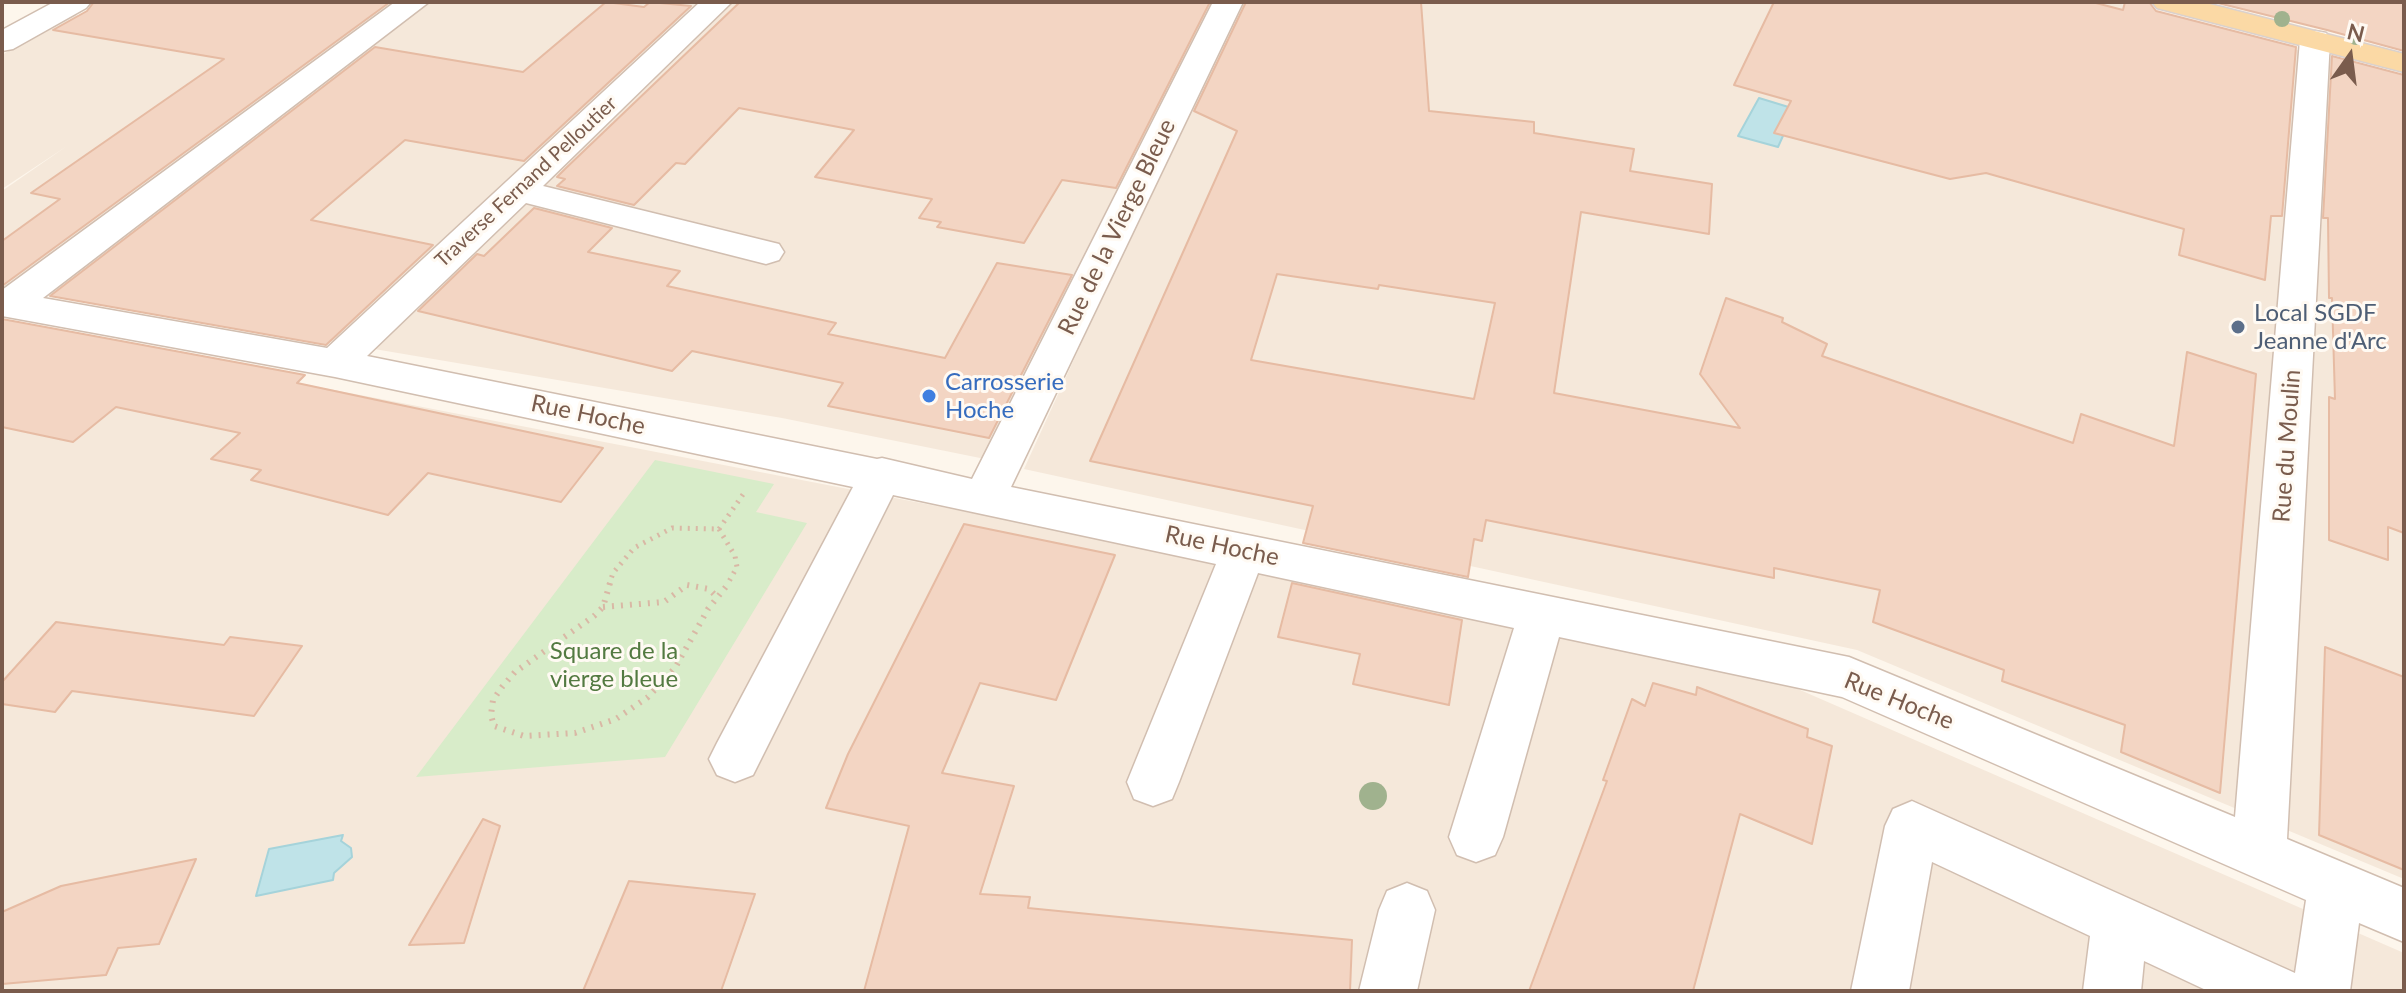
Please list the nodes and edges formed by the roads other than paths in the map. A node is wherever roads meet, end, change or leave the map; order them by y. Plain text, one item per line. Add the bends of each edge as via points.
1 (76, 2) edge
2 (414, 2) edge
3 (717, 2) edge
4 (1228, 2) edge
5 (2167, 2) edge
6 (2315, 40) junction
7 (2, 42) edge
8 (2404, 63) edge
9 (517, 190) junction
10 (766, 252) dead end
11 (6, 303) edge
12 (335, 363) junction
13 (882, 474) junction
14 (985, 496) junction
15 (1244, 551) junction
16 (1542, 613) junction
17 (735, 759) dead end
18 (1153, 782) dead end
19 (1476, 837) dead end
20 (2259, 853) junction
21 (2336, 886) junction
22 (1407, 910) dead end
23 (2404, 915) edge
24 (2120, 921) junction
25 (1388, 991) edge
26 (1880, 991) edge
27 (2112, 991) edge
28 (2273, 991) edge
29 (2321, 991) edge

1 - 7 street
2 - 11 street
3 - 9 street, Traverse Fernand Pelloutier
4 - 14 street, Rue de la Vierge Bleue
5 - 6 main road
6 - 8 main road
6 - 20 street, Rue du Moulin
9 - 10 street
9 - 12 street, Traverse Fernand Pelloutier
11 - 12 street, Rue Hoche
12 - 13 street, Rue Hoche
13 - 14 street, Rue Hoche
13 - 17 street
14 - 15 street, Rue Hoche
15 - 16 street, Rue Hoche
15 - 18 street
16 - 19 street
16 - 20 street, Rue Hoche via 1849,678
20 - 21 street, Rue Hoche
21 - 23 street, Rue Hoche
21 - 29 street
22 - 25 street
24 - 26 street via 1912,826
24 - 27 street
24 - 28 street

